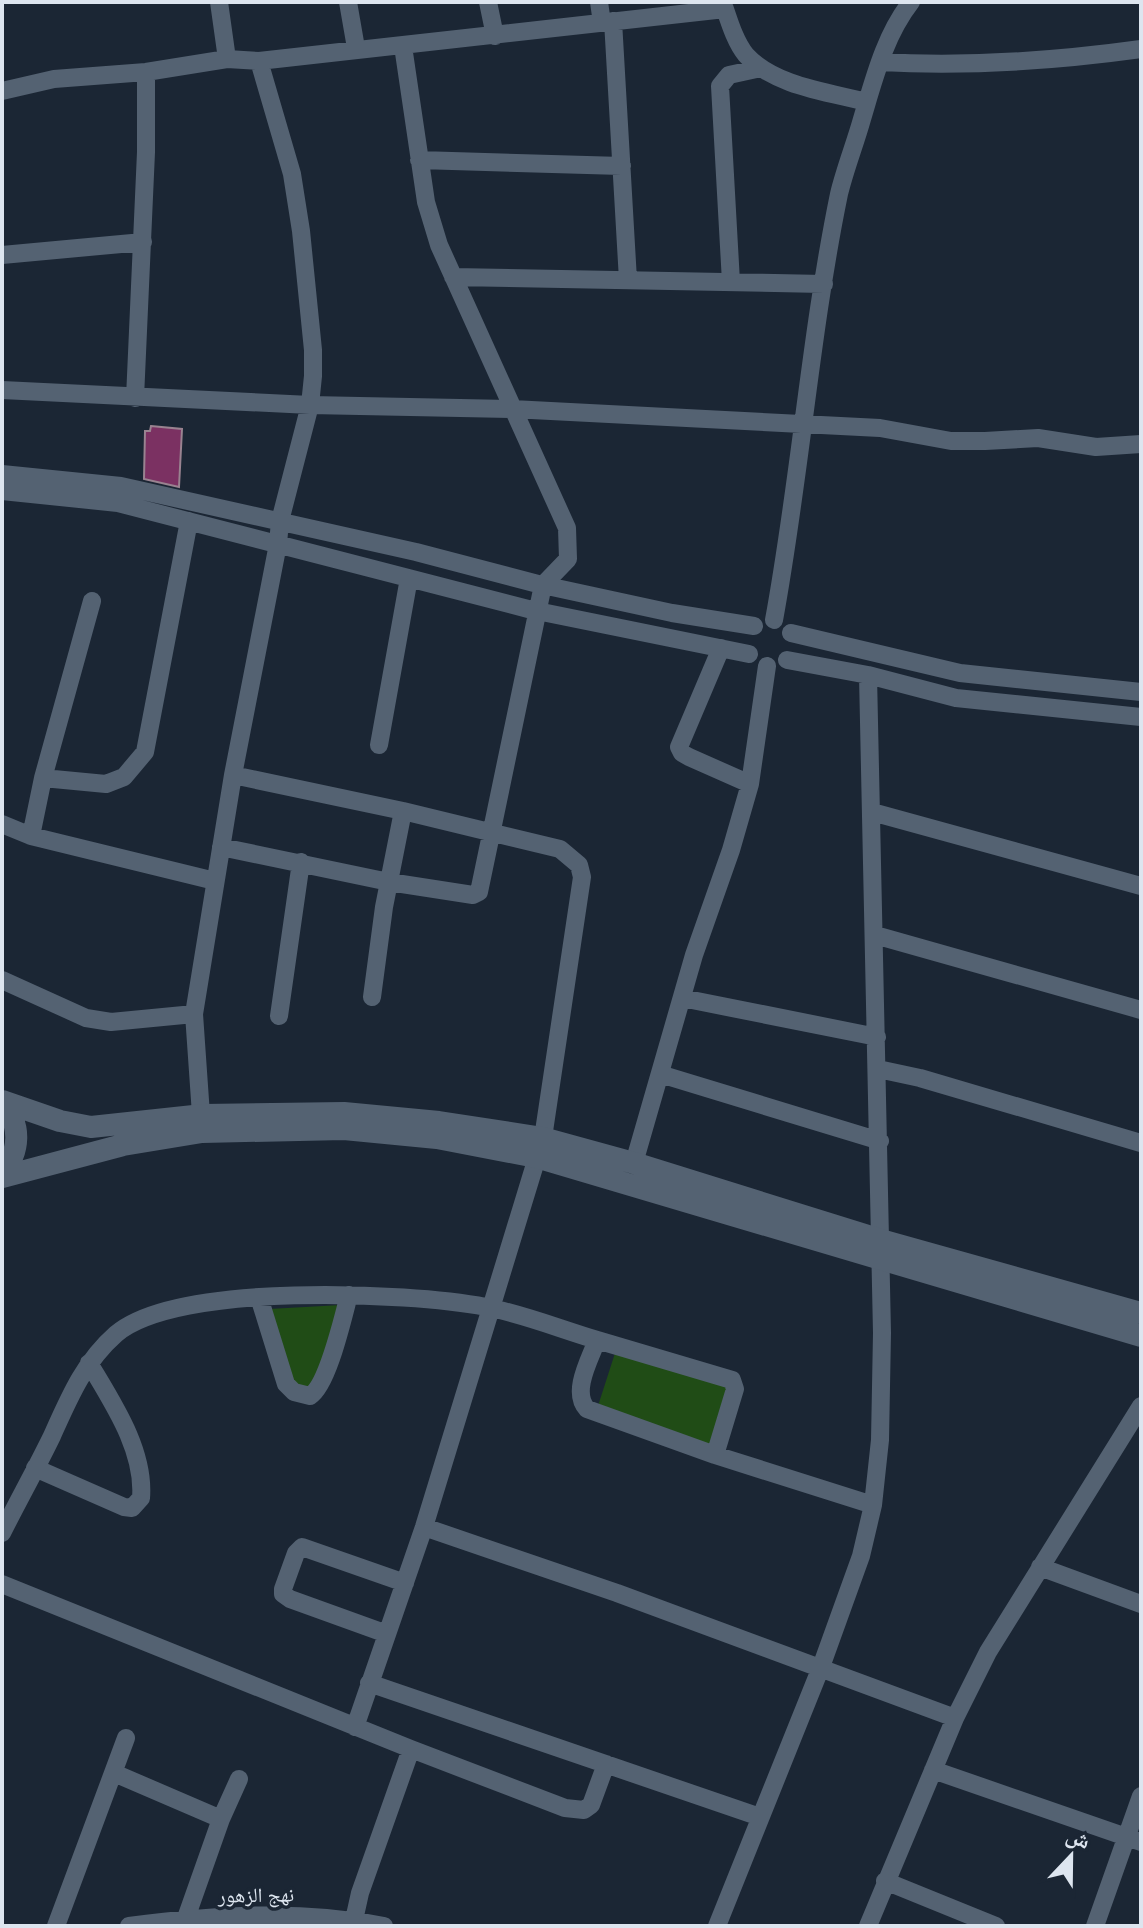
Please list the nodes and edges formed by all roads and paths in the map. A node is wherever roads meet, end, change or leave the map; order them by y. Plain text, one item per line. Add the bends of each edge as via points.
1 (219, 2) edge
2 (348, 2) edge
3 (488, 2) edge
4 (599, 2) edge
5 (911, 2) edge
6 (724, 6) edge
7 (607, 22) junction
8 (495, 36) junction
9 (403, 46) junction
10 (356, 48) junction
11 (1141, 49) edge
12 (227, 59) junction
13 (259, 61) junction
14 (880, 62) junction
15 (761, 68) junction
16 (146, 72) junction
17 (2, 91) edge
18 (867, 102) junction
19 (419, 160) junction
20 (622, 166) junction
21 (143, 242) junction
22 (2, 255) edge
23 (453, 277) junction
24 (628, 280) junction
25 (731, 282) junction
26 (824, 284) junction
27 (2, 390) edge
28 (135, 398) junction
29 (310, 405) junction
30 (512, 409) junction
31 (803, 424) junction
32 (1141, 444) edge
33 (2, 474) edge
34 (2, 491) edge
35 (189, 521) junction
36 (280, 521) junction
37 (278, 544) junction
38 (409, 578) junction
39 (543, 585) junction
40 (92, 601) dead end
41 (538, 611) junction
42 (774, 620) junction
43 (754, 626) junction
44 (791, 633) junction
45 (721, 648) junction
46 (749, 654) junction
47 (787, 660) junction
48 (767, 666) junction
49 (868, 675) junction
50 (1141, 692) edge
51 (1141, 717) edge
52 (379, 745) dead end
53 (233, 775) junction
54 (43, 778) junction
55 (750, 784) junction
56 (403, 811) junction
57 (872, 812) junction
58 (2, 824) edge
59 (491, 832) junction
60 (31, 836) junction
61 (221, 847) junction
62 (301, 862) junction
63 (1138, 879) edge
64 (215, 881) junction
65 (389, 882) junction
66 (875, 935) junction
67 (2, 980) edge
68 (372, 997) dead end
69 (682, 998) junction
70 (1141, 1010) edge
71 (194, 1014) junction
72 (279, 1016) dead end
73 (877, 1037) junction
74 (878, 1069) junction
75 (660, 1074) junction
76 (2, 1102) edge
77 (203, 1123) junction
78 (880, 1141) junction
79 (1141, 1143) edge
80 (539, 1148) junction
81 (634, 1163) junction
82 (2, 1175) edge
83 (882, 1250) junction
84 (349, 1295) junction
85 (259, 1297) junction
86 (490, 1308) junction
87 (1141, 1313) edge
88 (1141, 1336) edge
89 (597, 1340) junction
90 (89, 1363) junction
91 (1141, 1406) edge
92 (715, 1455) junction
93 (35, 1468) junction
94 (873, 1505) junction
95 (424, 1527) junction
96 (2, 1533) edge
97 (1040, 1567) junction
98 (405, 1583) junction
99 (2, 1584) edge
100 (1141, 1604) edge
101 (387, 1634) junction
102 (821, 1667) junction
103 (369, 1683) junction
104 (955, 1718) junction
105 (355, 1727) junction
106 (126, 1738) dead end
107 (411, 1749) junction
108 (606, 1764) junction
109 (933, 1770) junction
110 (114, 1773) junction
111 (239, 1779) dead end
112 (1141, 1796) edge
113 (760, 1817) junction
114 (221, 1819) junction
115 (1133, 1840) edge
116 (885, 1881) junction
117 (354, 1920) junction
118 (186, 1922) edge
119 (56, 1926) edge
120 (129, 1926) edge
121 (384, 1926) edge
122 (717, 1926) edge
123 (868, 1926) edge
124 (996, 1926) edge
125 (1095, 1926) edge

1 - 12 street
2 - 10 street
3 - 8 street
4 - 7 street
5 - 14 street
6 - 7 street
6 - 15 street via 744,53
7 - 8 street
7 - 20 street
8 - 9 street
9 - 10 street
9 - 19 street
10 - 13 street
11 - 14 street via 944,66
12 - 13 street
12 - 16 street
13 - 29 street via 292,174 301,231 313,350
14 - 18 street
15 - 18 street
15 - 25 street via 729,75 720,86
16 - 17 street via 54,79
16 - 21 street
18 - 26 street via 840,192
19 - 20 street
19 - 23 street via 426,202
20 - 24 street
21 - 22 street
21 - 28 street
23 - 24 street
23 - 30 street
24 - 25 street
25 - 26 street
26 - 31 street
27 - 28 street
28 - 29 street
29 - 30 street
29 - 36 street
30 - 31 street
30 - 39 street via 567,528 568,559
31 - 32 street via 880,428 951,441 1038,438 1096,447
31 - 42 street
33 - 36 street via 121,486
34 - 35 street via 118,503
35 - 37 street
35 - 54 street via 145,752 124,777 106,784
36 - 37 street
36 - 39 street
37 - 38 street
37 - 53 street
38 - 41 street
38 - 52 street
39 - 41 street
39 - 43 street
40 - 54 street
41 - 45 street
41 - 59 street
42 - 43 street
42 - 44 street
43 - 46 street via 747,639
44 - 47 street via 794,647
44 - 50 street via 960,673
45 - 46 street
45 - 55 street via 679,747 689,757
46 - 48 street
47 - 48 street
47 - 49 street
48 - 55 street
49 - 51 street via 956,698
49 - 57 street
53 - 56 street
53 - 61 street
54 - 60 street
55 - 69 street
56 - 59 street
56 - 65 street
57 - 63 street
57 - 66 street
58 - 60 street
59 - 65 street via 476,894
59 - 80 street via 560,849 579,865 582,877
60 - 64 street
61 - 62 street
61 - 64 street
62 - 65 street
62 - 72 street
64 - 71 street
65 - 68 street
66 - 70 street
66 - 73 street
67 - 71 street via 86,1018 111,1022
69 - 73 street
69 - 75 street
71 - 77 street
73 - 74 street
74 - 78 street
74 - 79 street
75 - 78 street
75 - 81 street
76 - 77 street via 91,1127
76 - 82 street via 17,1133 12,1159
77 - 80 street via 344,1129
77 - 82 street
78 - 83 street
80 - 81 street
80 - 83 street
80 - 86 street
81 - 83 street
83 - 87 street
83 - 88 street
83 - 94 street via 880,1440
84 - 85 street
84 - 85 street via 324,1374 310,1396 286,1384
84 - 86 street
85 - 90 street via 177,1307 136,1320
86 - 89 street
86 - 95 street
89 - 92 street via 580,1392 587,1409
89 - 92 street via 732,1380 735,1389
90 - 93 street
90 - 93 street via 123,1424 140,1469 141,1498 132,1508 124,1507
91 - 97 street
92 - 94 street
93 - 96 street
94 - 102 street via 861,1556
95 - 98 street
95 - 102 street
97 - 100 street
97 - 104 street
98 - 101 street
98 - 101 street via 302,1547 283,1589 290,1599
99 - 105 street
101 - 103 street
102 - 104 street
102 - 113 street
103 - 105 street
103 - 108 street
104 - 109 street
105 - 107 street
106 - 110 street
107 - 108 street via 575,1811 591,1805
107 - 117 street
108 - 113 street
109 - 115 street
109 - 116 street
110 - 114 street
110 - 119 street
111 - 114 street
112 - 115 street
113 - 122 street
114 - 118 street
115 - 125 street
116 - 123 street
116 - 124 street
117 - 118 street, نهج الزهور via 291,1915
117 - 121 street, نهج الزهور
118 - 120 street, نهج الزهور

